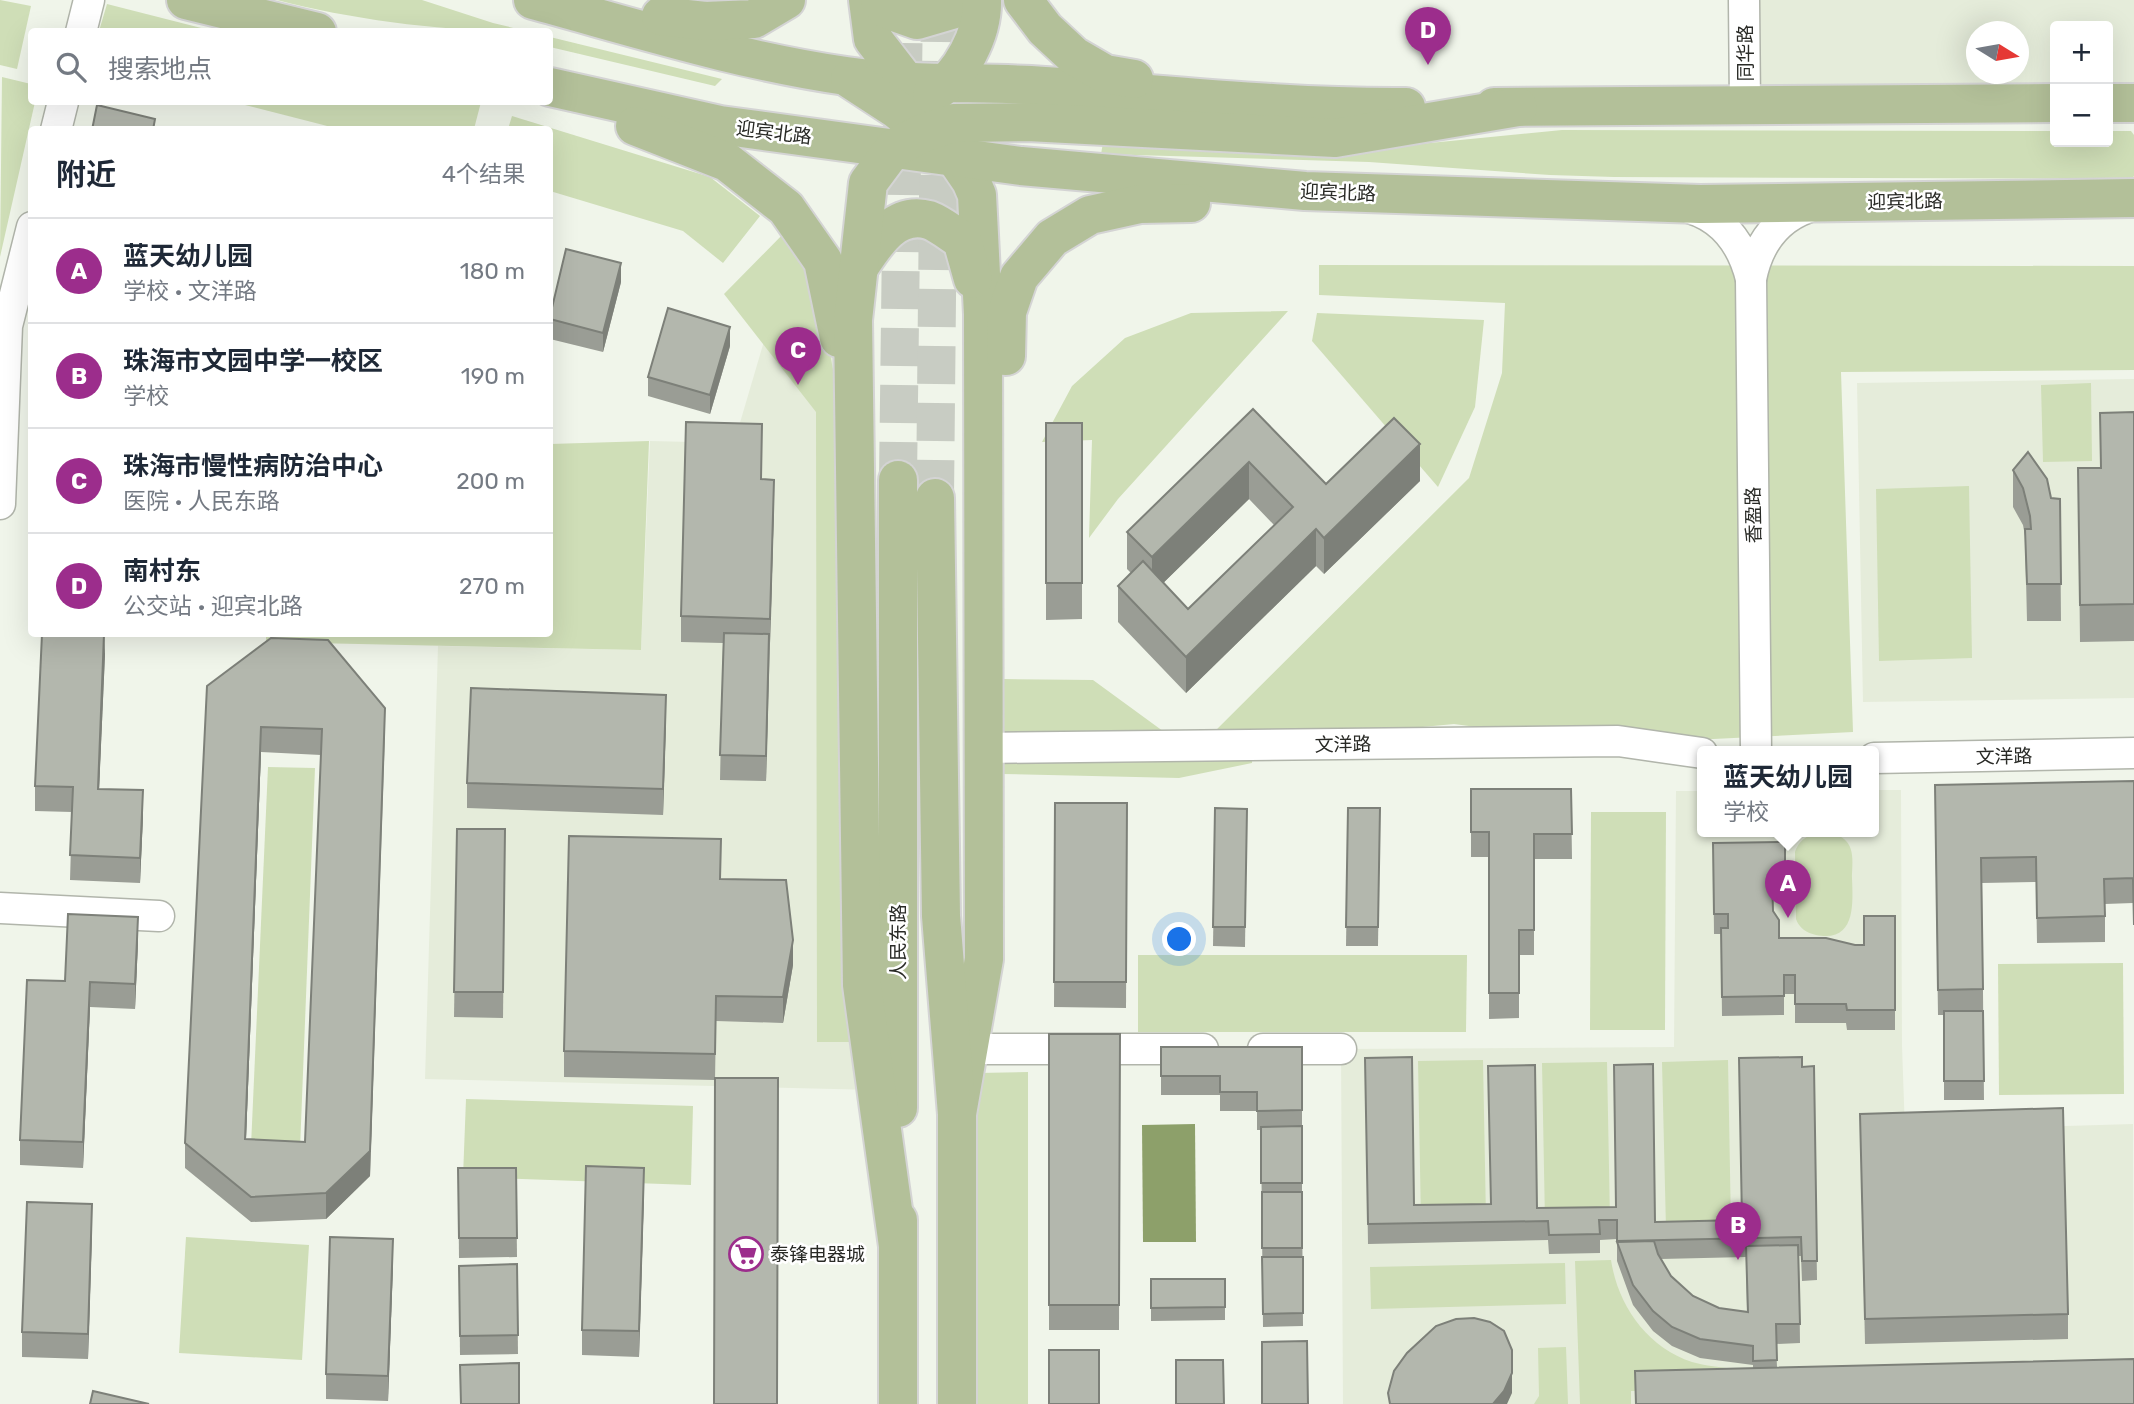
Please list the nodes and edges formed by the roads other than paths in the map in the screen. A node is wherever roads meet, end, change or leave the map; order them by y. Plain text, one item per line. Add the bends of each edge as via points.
1 (89, 0) edge
2 (186, 0) edge
3 (533, 0) edge
4 (543, 0) edge
5 (786, 0) edge
6 (867, 0) edge
7 (880, 0) edge
8 (962, 0) edge
9 (982, 0) edge
10 (1023, 0) edge
11 (1744, 0) edge
12 (82, 28) edge
13 (301, 28) edge
14 (554, 80) edge
15 (2050, 103) edge
16 (2113, 103) edge
17 (2134, 103) edge
18 (62, 105) edge
19 (1745, 105) junction
20 (1518, 107) junction
21 (1330, 108) junction
22 (925, 117) junction
23 (57, 126) edge
24 (1490, 197) junction
25 (2134, 198) edge
26 (1825, 202) junction
27 (1668, 203) junction
28 (28, 241) edge
29 (858, 269) junction
30 (1751, 279) junction
31 (983, 314) junction
32 (3, 328) edge
33 (855, 459) junction
34 (898, 480) tunnel mouth
35 (935, 498) tunnel mouth
36 (0, 504) edge
37 (982, 601) junction
38 (1756, 746) edge
39 (982, 748) junction
40 (1697, 752) edge
41 (2134, 754) edge
42 (1879, 758) edge
43 (0, 908) edge
44 (159, 916) dead end
45 (968, 1049) junction
46 (1341, 1049) dead end
47 (957, 1114) junction
48 (898, 1246) junction
49 (898, 1404) edge
50 (957, 1404) edge

1 - 12 street
2 - 13 main road
3 - 22 main road via 742,57 845,76
4 - 5 main road via 705,21 754,19
6 - 22 main road via 873,39
7 - 8 main road via 886,9 917,20 958,8
9 - 22 main road via 971,50
10 - 21 main road via 1058,44 1105,74
11 - 19 street, 同华路
14 - 22 main road via 805,118
14 - 33 main road via 623,121 727,162 786,208 822,261 838,329
15 - 19 main road
16 - 17 main road
18 - 23 street
19 - 20 main road
20 - 21 main road
20 - 22 main road via 1335,138
21 - 22 main road via 1028,85
22 - 24 main road, 迎宾北路 via 1021,166 1305,191
22 - 29 main road via 868,183
22 - 31 main road via 977,195
24 - 27 main road, 迎宾北路
24 - 37 main road via 1140,204 1090,215 1052,238 1019,277 1007,312 1003,506
25 - 26 main road, 迎宾北路
26 - 27 main road, 迎宾北路
26 - 30 street via 1798,211 1772,230 1761,244
27 - 30 street via 1693,209 1727,231 1738,243
28 - 32 street
29 - 31 main road via 880,235 906,219 929,220 962,240
29 - 33 main road via 853,320
30 - 38 street, 香盈路
31 - 37 main road
32 - 36 street
33 - 48 main road via 862,985
34 - 48 main road, 人民东路
35 - 47 main road via 941,916
37 - 39 main road
39 - 40 street, 文洋路 via 1618,741
39 - 45 main road via 984,959
41 - 42 street, 文洋路
43 - 44 street
45 - 46 street
45 - 47 main road
47 - 50 main road
48 - 49 main road, 人民东路

